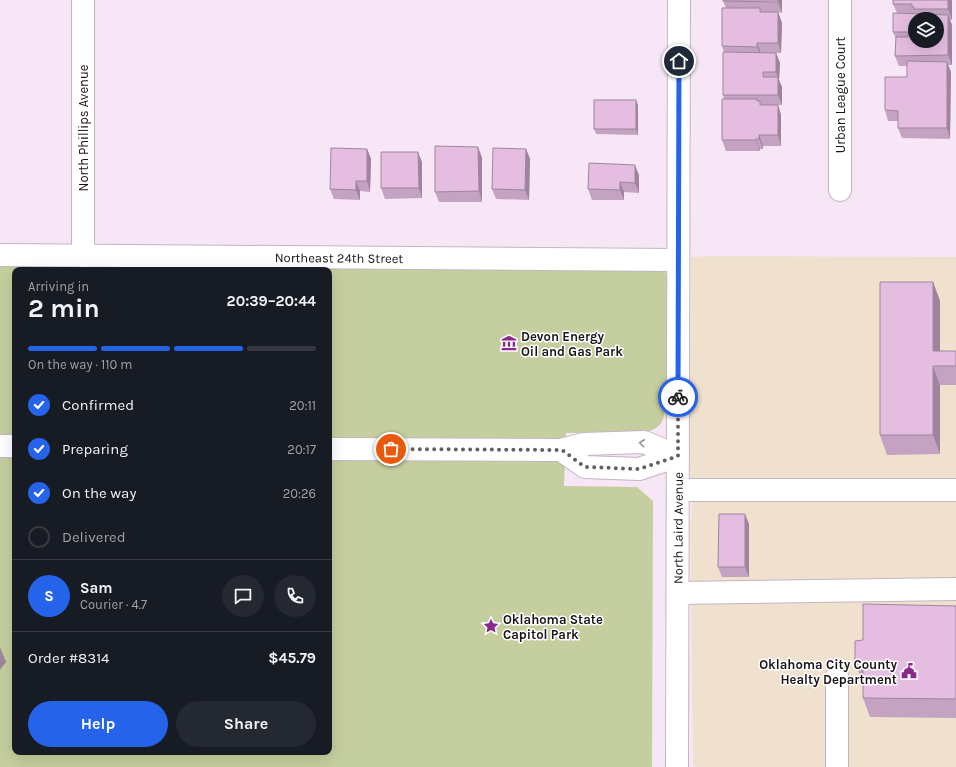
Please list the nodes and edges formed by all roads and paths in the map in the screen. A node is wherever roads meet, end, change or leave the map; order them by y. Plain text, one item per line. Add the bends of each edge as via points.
1 (83, 0) edge
2 (679, 0) edge
3 (840, 0) edge
4 (840, 190) dead end
5 (0, 255) edge
6 (83, 256) junction
7 (678, 260) junction
8 (48, 263) edge
9 (0, 446) edge
10 (12, 446) edge
11 (332, 448) edge
12 (678, 456) junction
13 (678, 490) junction
14 (956, 490) edge
15 (956, 589) edge
16 (678, 593) junction
17 (837, 676) dead end
18 (677, 767) edge
19 (837, 767) edge

1 - 6 street, North Phillips Avenue
2 - 7 street, North Laird Avenue
3 - 4 street, Urban League Court
5 - 8 street, Northeast 24th Street
6 - 7 street, Northeast 24th Street
6 - 8 street, Northeast 24th Street
7 - 12 street, North Laird Avenue
9 - 10 street
11 - 12 street via 562,450 585,467 639,469
12 - 13 street, North Laird Avenue
13 - 14 street
13 - 16 street, North Laird Avenue
15 - 16 street
16 - 18 street, North Laird Avenue
17 - 19 street

